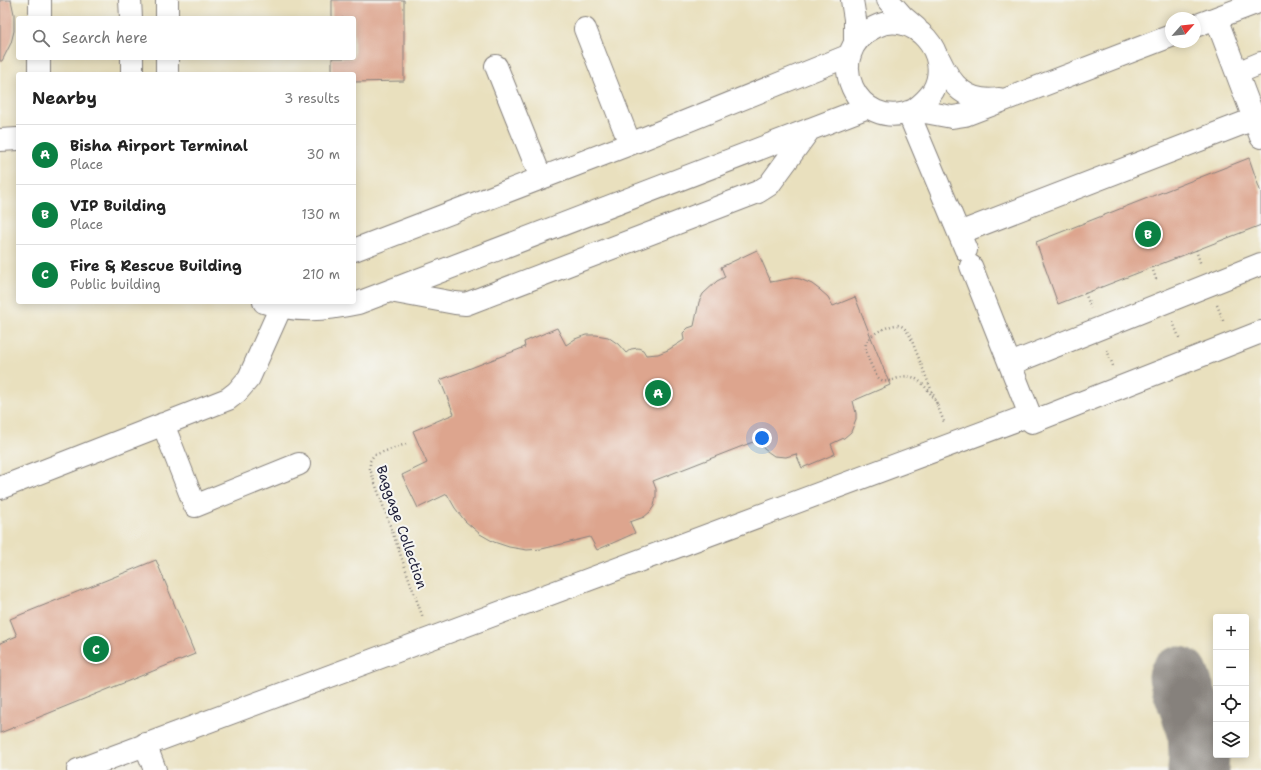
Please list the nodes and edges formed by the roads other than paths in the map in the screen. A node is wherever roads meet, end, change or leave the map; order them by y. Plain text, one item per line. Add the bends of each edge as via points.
1 (40, 0) edge
2 (130, 0) edge
3 (167, 0) edge
4 (852, 0) edge
5 (888, 0) edge
6 (1261, 1) edge
7 (40, 16) edge
8 (131, 16) edge
9 (167, 16) edge
10 (1216, 18) junction
11 (1201, 24) edge
12 (585, 29) dead end
13 (918, 30) junction
14 (1165, 38) edge
15 (934, 48) junction
16 (852, 49) junction
17 (39, 60) edge
18 (132, 60) edge
19 (167, 60) edge
20 (1261, 63) edge
21 (496, 66) dead end
22 (39, 72) edge
23 (132, 72) edge
24 (167, 72) edge
25 (1236, 73) junction
26 (1010, 97) junction
27 (868, 107) junction
28 (911, 111) junction
29 (1258, 128) edge
30 (810, 130) junction
31 (16, 139) edge
32 (0, 140) edge
33 (630, 144) junction
34 (541, 178) junction
35 (356, 249) edge
36 (965, 250) junction
37 (1261, 264) edge
38 (390, 291) junction
39 (356, 303) edge
40 (276, 304) edge
41 (353, 304) edge
42 (1261, 332) edge
43 (1010, 364) junction
44 (1030, 415) junction
45 (163, 424) junction
46 (299, 464) dead end
47 (0, 488) edge
48 (145, 744) junction
49 (78, 770) edge
50 (155, 770) edge

1 - 7 street
2 - 8 street
3 - 9 street
4 - 16 street via 855,19
5 - 13 street
6 - 10 street
10 - 11 street
10 - 25 street
12 - 33 street
13 - 15 street
13 - 16 street via 905,24 876,26 864,33
14 - 26 street
15 - 26 street via 951,82 963,92 971,97 990,100
15 - 28 street via 938,76 934,90 926,101
16 - 27 street via 847,69 850,84 857,97
16 - 33 street
17 - 22 street
18 - 23 street
19 - 24 street
20 - 25 street
21 - 34 street
25 - 29 street
26 - 28 street via 965,115 952,117
27 - 28 street via 881,113 895,115
27 - 30 street
28 - 36 street
29 - 36 street
30 - 38 street
30 - 38 street via 769,185 722,206 466,304
31 - 32 street
33 - 34 street
34 - 35 street
36 - 43 street
37 - 43 street
38 - 39 street
40 - 41 street via 306,310
40 - 45 street via 249,378 237,392 228,399
42 - 44 street via 1032,422
43 - 44 street
44 - 48 street
45 - 46 street via 195,506
45 - 47 street
48 - 49 street
48 - 50 street

